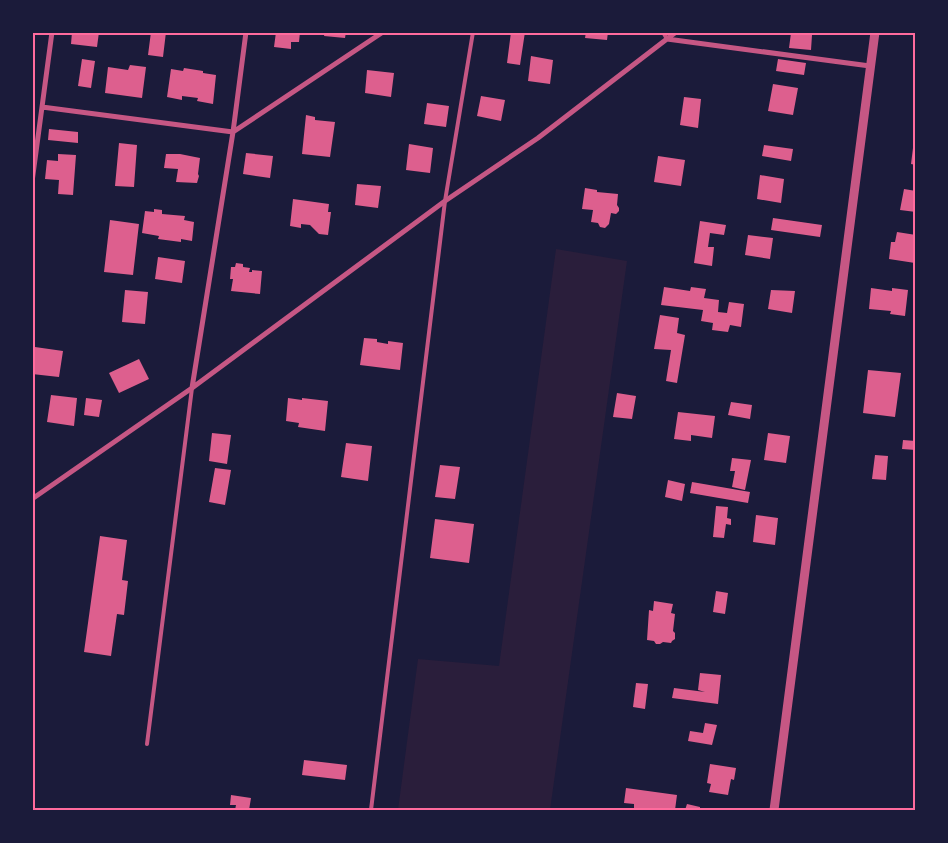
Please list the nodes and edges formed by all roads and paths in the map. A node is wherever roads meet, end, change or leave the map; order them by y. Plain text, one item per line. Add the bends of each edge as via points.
1 (52, 32) edge
2 (246, 32) edge
3 (383, 32) edge
4 (473, 32) edge
5 (663, 32) edge
6 (676, 32) edge
7 (875, 32) edge
8 (666, 39) junction
9 (870, 66) junction
10 (42, 107) junction
11 (233, 132) junction
12 (32, 182) edge
13 (445, 201) junction
14 (192, 388) junction
15 (32, 499) edge
16 (147, 744) dead end
17 (371, 810) edge
18 (774, 810) edge

1 - 10 street
2 - 11 street
3 - 11 street
4 - 13 lane
5 - 8 lane
6 - 8 street
7 - 9 street
8 - 9 street
8 - 13 street via 538,138
9 - 18 street
10 - 11 street
10 - 12 street
11 - 14 street
13 - 14 street
13 - 17 lane
14 - 15 street
14 - 16 lane

